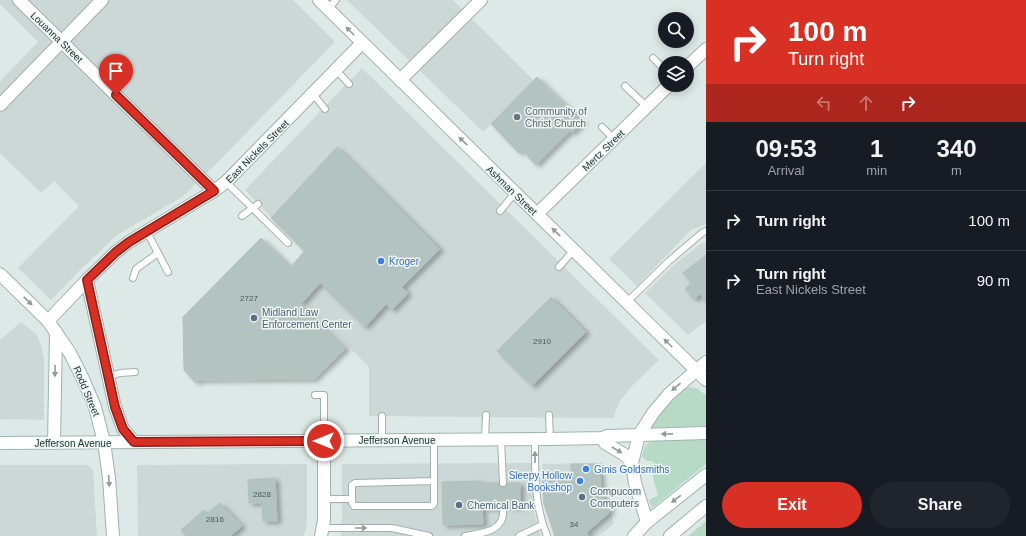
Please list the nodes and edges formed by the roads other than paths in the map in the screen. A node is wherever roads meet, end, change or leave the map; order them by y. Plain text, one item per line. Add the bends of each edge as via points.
1 (19, 0) edge
2 (102, 0) edge
3 (319, 0) edge
4 (481, 0) edge
5 (332, 4) edge
6 (62, 42) junction
7 (362, 43) junction
8 (706, 49) edge
9 (653, 58) dead end
10 (694, 60) edge
11 (658, 63) edge
12 (336, 70) junction
13 (400, 80) junction
14 (349, 84) dead end
15 (625, 86) dead end
16 (662, 92) edge
17 (313, 94) junction
18 (0, 105) edge
19 (646, 107) junction
20 (326, 109) dead end
21 (602, 127) dead end
22 (614, 139) junction
23 (226, 182) junction
24 (214, 191) junction
25 (516, 193) junction
26 (258, 204) dead end
27 (252, 208) junction
28 (500, 211) dead end
29 (537, 214) junction
30 (242, 216) dead end
31 (705, 230) edge
32 (147, 232) junction
33 (288, 243) dead end
34 (574, 250) junction
35 (158, 253) junction
36 (559, 267) dead end
37 (168, 272) dead end
38 (0, 274) edge
39 (134, 278) dead end
40 (87, 280) junction
41 (627, 302) junction
42 (48, 321) junction
43 (56, 332) junction
44 (706, 362) edge
45 (696, 370) junction
46 (135, 372) dead end
47 (108, 377) junction
48 (706, 380) edge
49 (315, 395) dead end
50 (486, 415) dead end
51 (549, 415) dead end
52 (382, 416) dead end
53 (706, 433) edge
54 (639, 434) junction
55 (602, 438) junction
56 (550, 439) junction
57 (382, 440) junction
58 (434, 440) junction
59 (485, 440) junction
60 (501, 440) junction
61 (535, 440) junction
62 (324, 441) junction
63 (104, 442) junction
64 (134, 442) junction
65 (0, 443) edge
66 (54, 443) junction
67 (632, 463) junction
68 (706, 475) edge
69 (434, 481) junction
70 (503, 483) dead end
71 (324, 499) junction
72 (352, 499) junction
73 (706, 506) edge
74 (503, 507) dead end
75 (647, 522) junction
76 (542, 525) junction
77 (322, 532) edge
78 (113, 536) edge
79 (429, 536) edge
80 (465, 536) edge
81 (519, 536) edge
82 (547, 536) edge
83 (634, 536) edge
84 (670, 536) edge

1 - 6 street, Louanna Street
2 - 6 street
3 - 5 street, Ashman Street
4 - 13 street
7 -> 5 street, Ashman Street
6 - 18 street
6 - 24 street, Louanna Street
7 - 12 street, East Nickels Street
7 - 13 street, Ashman Street
8 - 10 street
9 - 11 lane
12 - 14 lane
12 - 17 street, East Nickels Street
25 -> 13 street, Ashman Street
15 - 19 lane
16 - 19 street, Mertz Street
17 - 20 lane
17 - 23 street, East Nickels Street
19 - 22 street, Mertz Street
21 - 22 lane
22 - 29 street, Mertz Street
23 - 24 street, East Nickels Street
23 - 27 lane
24 - 32 street, East Nickels Street
25 - 28 lane
25 - 29 street, Ashman Street
26 - 27 lane
27 - 30 lane
27 - 33 lane
34 -> 29 street, Ashman Street
31 - 41 lane
32 - 35 lane
32 - 40 street, East Nickels Street via 116,252
34 - 36 lane
34 - 41 street, Ashman Street
35 - 37 lane
35 - 39 lane via 136,269
38 -> 42 street, Rodd Street
40 - 42 street, East Nickels Street
40 - 47 street
45 -> 41 street, Ashman Street
42 - 43 street, Rodd Street
43 - 63 street, Rodd Street via 83,379 95,407
43 -> 66 street
44 - 45 street
45 - 48 street, Ashman Street
45 -> 54 street via 668,394
46 - 47 lane
47 - 64 street via 118,419
49 - 62 lane via 324,395
50 - 59 lane
51 - 56 lane
52 - 57 lane
53 -> 54 street, Jefferson Avenue
54 - 55 street, Jefferson Avenue
54 - 67 street
55 - 56 street, Jefferson Avenue
55 -> 67 street
56 - 61 street, Jefferson Avenue
57 - 58 street, Jefferson Avenue
57 - 62 street, Jefferson Avenue
58 - 59 street, Jefferson Avenue
58 - 69 lane
59 - 60 street, Jefferson Avenue
60 - 61 street, Jefferson Avenue
60 - 70 lane
76 -> 61 lane via 536,483
62 - 64 street, Jefferson Avenue
62 - 71 street
63 - 64 street, Jefferson Avenue
63 - 66 street, Jefferson Avenue
63 -> 78 street, Rodd Street
65 - 66 street, Jefferson Avenue
67 - 75 street via 635,483
68 -> 75 street
69 - 72 lane via 355,483 352,485
69 - 72 lane via 432,506 354,506
71 - 72 lane
71 - 77 street
73 - 84 street
74 - 80 lane via 502,521 490,531
75 - 83 street
76 - 81 lane
76 - 82 lane
77 -> 79 lane via 392,528

